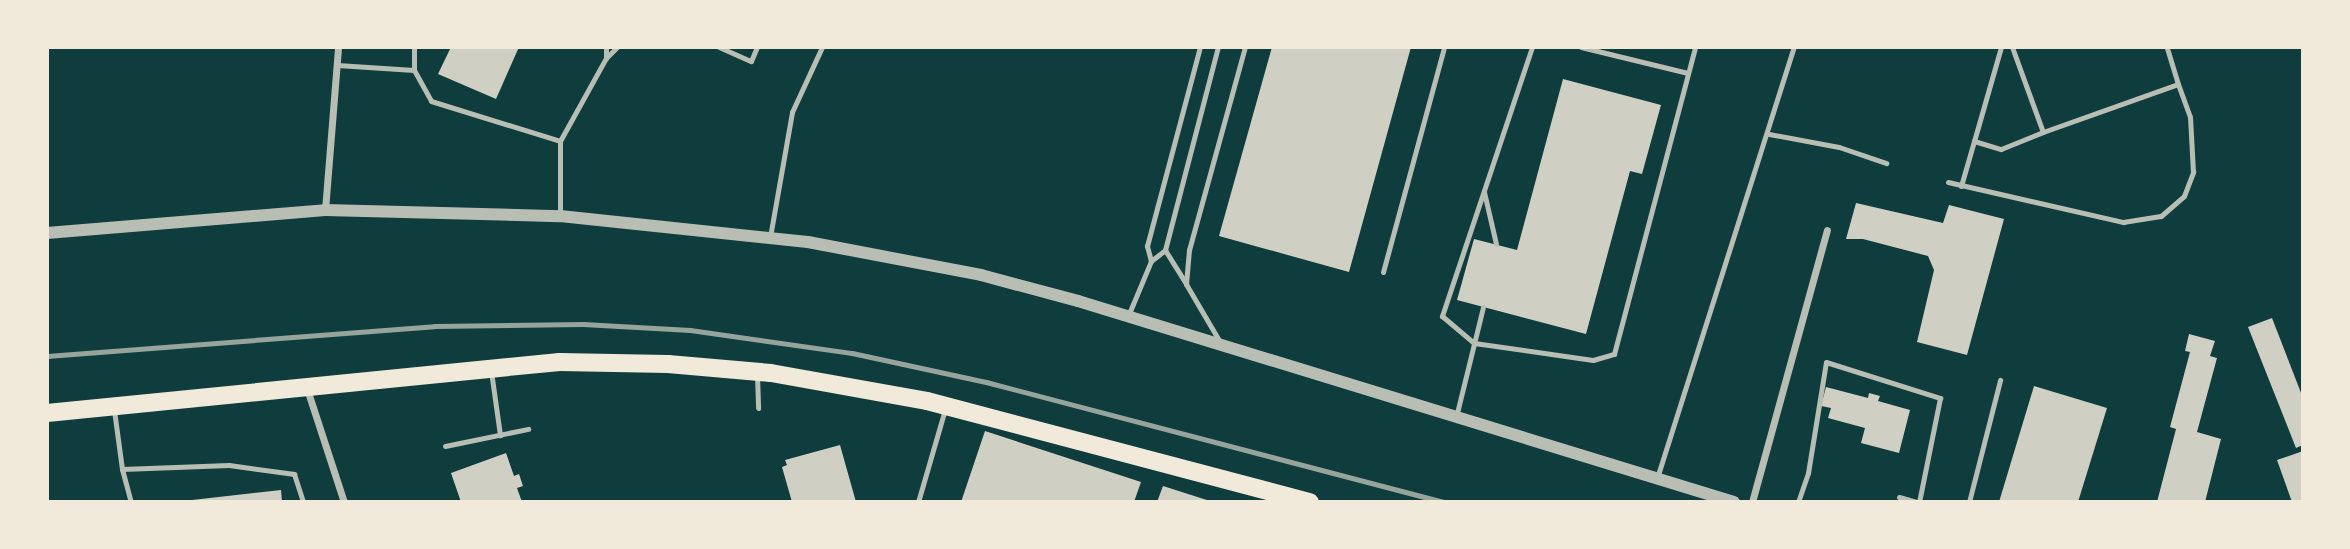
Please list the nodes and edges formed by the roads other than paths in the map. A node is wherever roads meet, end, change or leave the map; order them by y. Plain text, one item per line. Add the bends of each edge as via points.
1 (338, 47) edge
2 (414, 47) edge
3 (607, 47) edge
4 (617, 47) edge
5 (719, 47) edge
6 (757, 47) edge
7 (822, 47) edge
8 (1200, 47) edge
9 (1218, 47) edge
10 (1245, 47) edge
11 (1444, 47) edge
12 (1532, 47) edge
13 (1581, 47) edge
14 (1695, 47) edge
15 (1794, 47) edge
16 (2001, 47) edge
17 (2012, 47) edge
18 (2167, 47) edge
19 (606, 58) junction
20 (337, 65) junction
21 (414, 70) junction
22 (1688, 73) junction
23 (2178, 84) junction
24 (2043, 132) junction
25 (1769, 134) junction
26 (560, 141) junction
27 (1974, 141) junction
28 (1886, 163) dead end
29 (1948, 182) dead end
30 (1961, 186) junction
31 (1484, 192) junction
32 (325, 210) junction
33 (559, 216) junction
34 (1827, 230) dead end
35 (47, 233) edge
36 (770, 237) junction
37 (1496, 244) dead end
38 (1165, 250) junction
39 (1151, 261) junction
40 (1383, 272) dead end
41 (1186, 284) junction
42 (1483, 307) dead end
43 (1128, 316) junction
44 (1220, 342) junction
45 (1474, 344) junction
46 (490, 368) junction
47 (757, 372) junction
48 (2000, 380) dead end
49 (305, 385) junction
50 (113, 406) junction
51 (946, 406) junction
52 (758, 408) dead end
53 (47, 413) edge
54 (1456, 417) junction
55 (528, 429) dead end
56 (500, 435) junction
57 (445, 446) dead end
58 (122, 469) junction
59 (1656, 481) junction
60 (1899, 497) dead end
61 (131, 502) edge
62 (303, 502) edge
63 (344, 502) edge
64 (918, 502) edge
65 (1310, 502) edge
66 (1734, 502) edge
67 (1752, 502) edge
68 (1798, 502) edge
69 (1918, 502) edge
70 (1969, 502) edge

1 - 20 street
2 - 21 lane
3 - 19 lane
4 - 19 lane
5 - 6 lane via 751,61
7 - 36 lane via 792,112
8 - 39 lane via 1147,246
9 - 38 lane
10 - 41 lane via 1189,250
11 - 40 lane
12 - 31 lane
13 - 22 lane
14 - 22 lane
15 - 25 lane
16 - 27 lane
17 - 24 lane
18 - 23 lane
19 - 26 lane
20 - 21 lane
20 - 32 street
21 - 26 lane via 431,101
22 - 45 lane via 1614,354 1594,360
23 - 24 lane
23 - 30 lane via 2190,117 2193,172 2185,196 2161,216 2123,222
24 - 27 lane via 2001,149
25 - 28 lane via 1839,147
25 - 59 lane
26 - 33 lane
27 - 30 lane
29 - 30 lane
31 - 37 lane
31 - 45 lane via 1441,316
32 - 33 street
32 - 35 street
33 - 36 street
34 - 67 street
36 - 43 street via 981,275
38 - 39 lane
38 - 41 lane
39 - 43 lane
41 - 44 lane
42 - 45 lane
43 - 44 street
44 - 54 street
45 - 54 lane
46 - 47 main road via 581,362
46 - 49 main road
46 - 56 lane
47 - 51 main road
47 - 52 lane
48 - 70 lane
49 - 50 main road
49 - 63 street
50 - 53 main road
50 - 58 lane
51 - 64 lane
51 - 65 main road
54 - 59 street
55 - 56 lane
56 - 57 lane
58 - 61 lane
58 - 62 lane via 229,465 294,474
59 - 66 street
60 - 69 lane
68 - 69 lane via 1808,473 1826,362 1940,398

